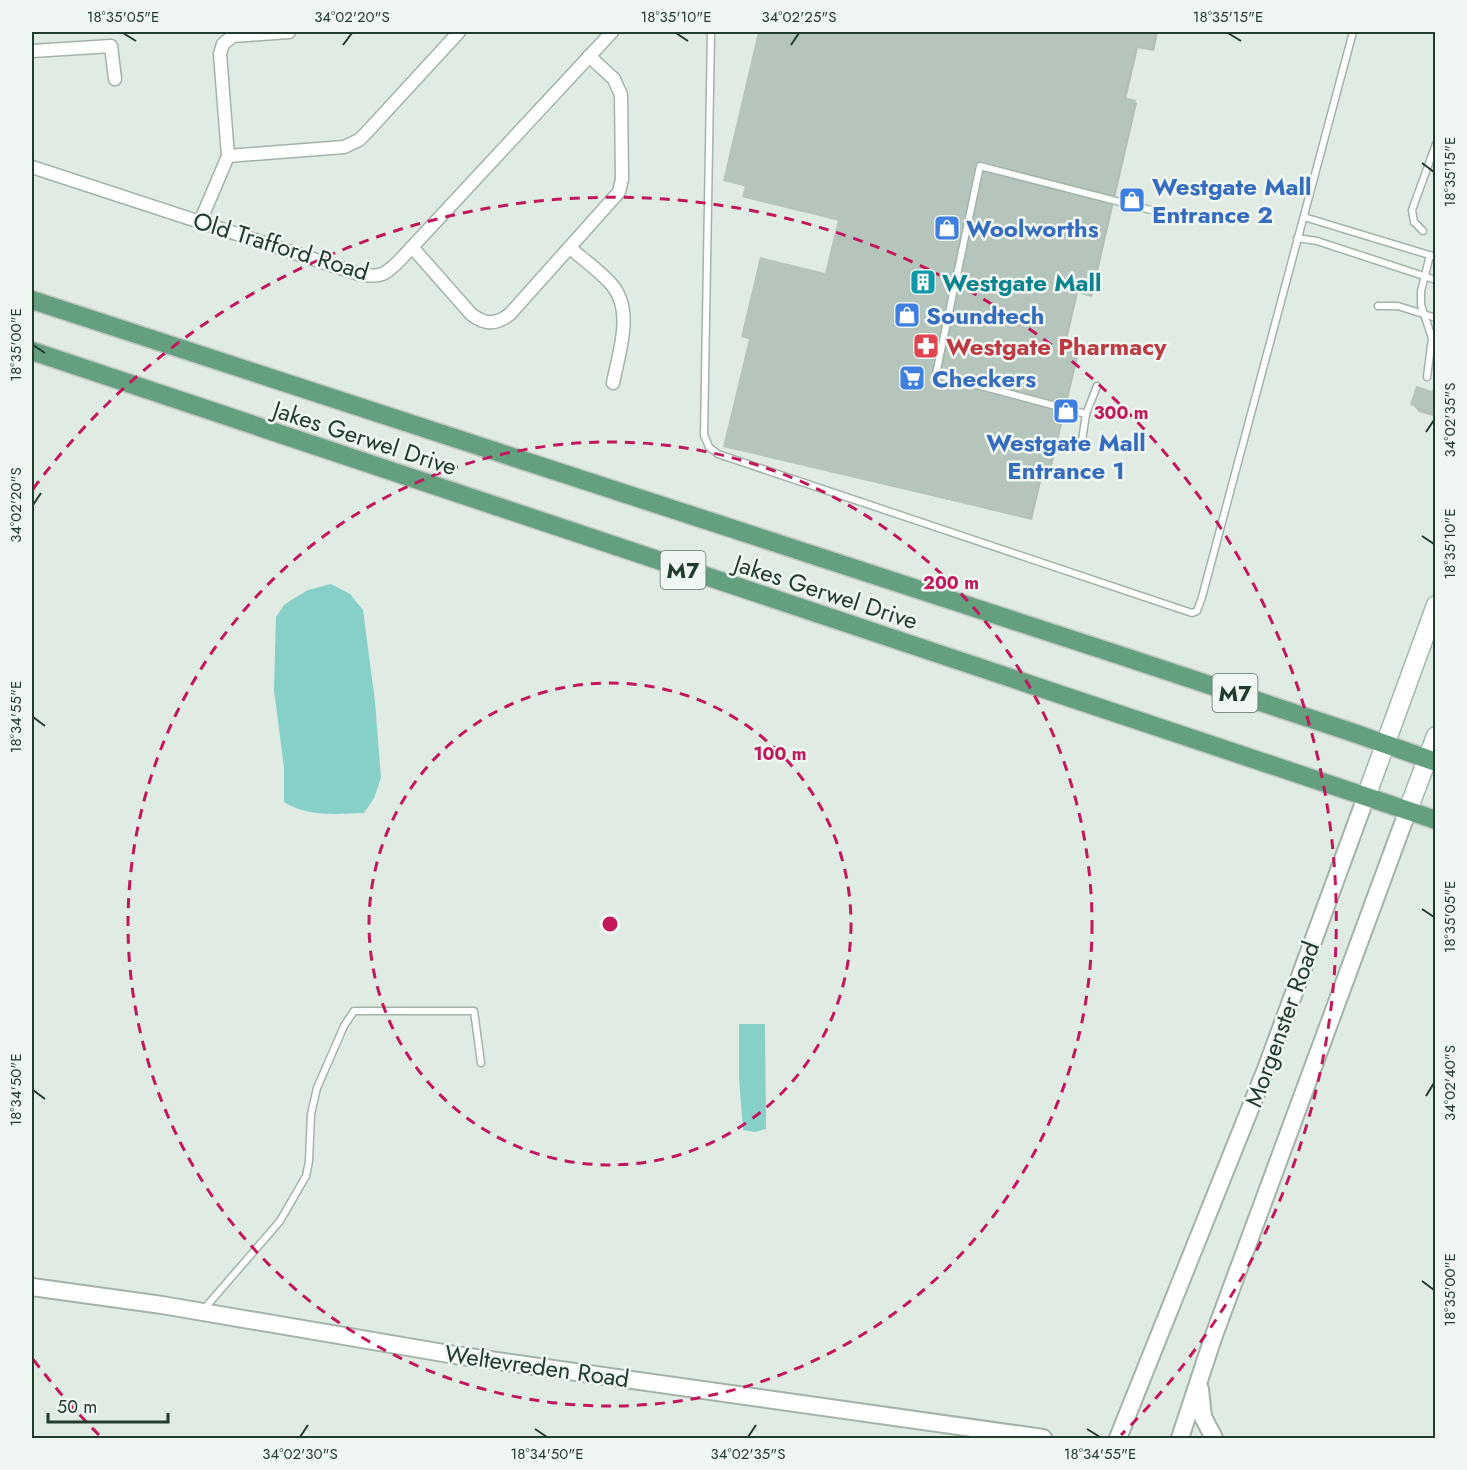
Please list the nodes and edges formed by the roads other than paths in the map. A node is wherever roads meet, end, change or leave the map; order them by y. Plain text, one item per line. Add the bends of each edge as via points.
1 (289, 32) edge
2 (459, 32) edge
3 (612, 32) edge
4 (711, 32) edge
5 (1353, 32) edge
6 (32, 51) edge
7 (589, 56) junction
8 (115, 79) dead end
9 (1436, 144) edge
10 (228, 156) junction
11 (32, 167) edge
12 (1155, 211) dead end
13 (1304, 216) junction
14 (200, 222) junction
15 (1423, 231) dead end
16 (1298, 238) junction
17 (412, 247) junction
18 (570, 248) junction
19 (1433, 256) edge
20 (1424, 276) junction
21 (1436, 280) edge
22 (32, 300) edge
23 (1378, 306) dead end
24 (1425, 316) junction
25 (1436, 318) edge
26 (32, 351) edge
27 (1427, 377) dead end
28 (613, 383) dead end
29 (1097, 386) dead end
30 (1086, 414) junction
31 (1081, 447) dead end
32 (1436, 606) edge
33 (1436, 736) edge
34 (1386, 745) junction
35 (1431, 760) edge
36 (1366, 797) junction
37 (1408, 810) junction
38 (1436, 820) edge
39 (481, 1063) dead end
40 (32, 1287) edge
41 (201, 1312) junction
42 (1199, 1379) junction
43 (1043, 1438) edge
44 (1118, 1438) edge
45 (1180, 1438) edge
46 (1214, 1438) edge

1 - 10 street via 233,36 223,44 220,54
2 - 10 street via 352,144
3 - 7 street, Old Trafford Road
4 - 16 lane via 704,435 718,454 1194,614 1202,597
5 - 13 lane
6 - 8 street via 111,46
7 - 17 street, Old Trafford Road
7 - 18 street via 614,79 621,95 622,179 613,201
9 - 15 lane via 1412,210 1414,222
10 - 14 street
11 - 14 street, Old Trafford Road
12 - 30 lane via 980,166 936,374
13 - 16 lane
13 - 19 lane
14 - 17 street, Old Trafford Road via 373,277 386,273
16 - 20 lane
17 - 18 street via 471,314 487,323 510,314
18 - 28 street via 611,283 622,302 622,333
19 - 20 lane
20 - 21 lane
20 - 24 lane via 1420,299
22 - 34 main road, Jakes Gerwel Drive / M7
23 - 24 lane via 1398,306
24 - 25 lane
24 - 27 lane via 1432,338
26 - 36 main road, Jakes Gerwel Drive / M7
29 - 30 lane
30 - 31 lane
32 - 34 main road, Morgenster Road
33 - 35 main road, Morgenster Road
34 - 35 main road, Jakes Gerwel Drive / M7
34 - 36 main road, Morgenster Road
35 - 37 main road, Morgenster Road
36 - 37 main road, Jakes Gerwel Drive / M7
36 - 44 street, Morgenster Road via 1266,1069
37 - 38 main road, Jakes Gerwel Drive / M7
37 - 42 street, Morgenster Road
39 - 41 lane via 474,1011 354,1011 317,1088 306,1176 280,1221
40 - 41 street, Weltevreden Road
41 - 43 street, Weltevreden Road via 455,1355
42 - 45 street, Morgenster Road
42 - 46 street via 1203,1417

